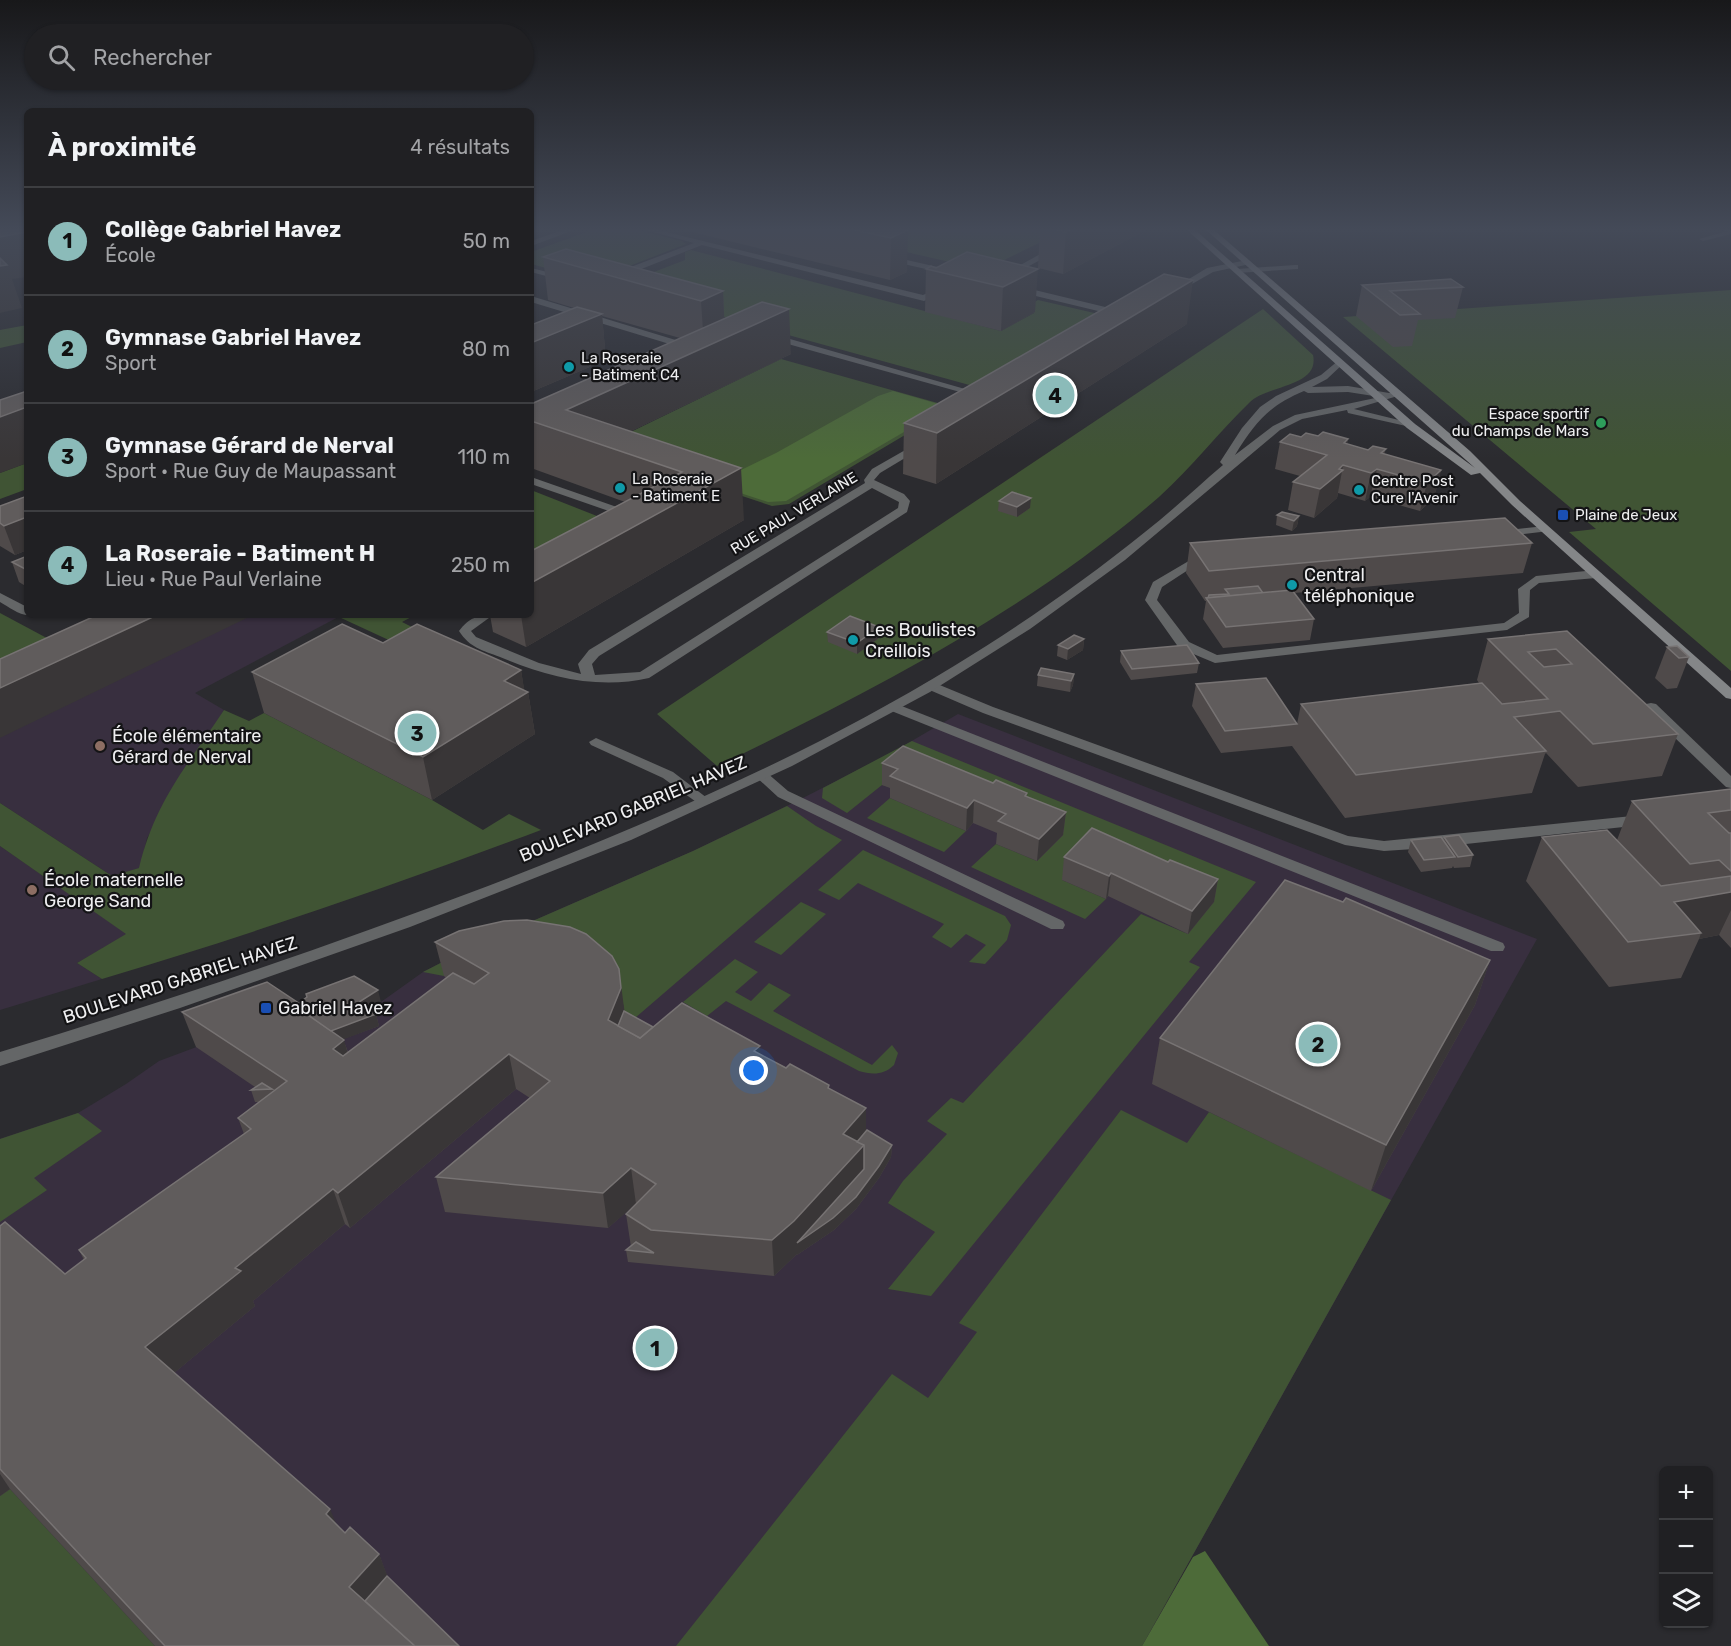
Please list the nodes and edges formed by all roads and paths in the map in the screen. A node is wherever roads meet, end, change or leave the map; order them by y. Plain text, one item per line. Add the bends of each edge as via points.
1 (558, 306) edge
2 (1089, 306) edge
3 (1276, 306) edge
4 (1296, 306) edge
5 (1122, 322) edge
6 (618, 327) junction
7 (607, 332) dead end
8 (759, 333) edge
9 (703, 351) edge
10 (1339, 363) junction
11 (1372, 392) junction
12 (1398, 396) junction
13 (1282, 397) junction
14 (995, 399) edge
15 (1382, 400) junction
16 (1324, 411) junction
17 (1411, 426) junction
18 (926, 441) edge
19 (1218, 472) junction
20 (534, 481) edge
21 (871, 484) junction
22 (1516, 503) junction
23 (642, 521) edge
24 (1545, 529) junction
25 (1485, 535) edge
26 (1214, 555) edge
27 (1596, 574) junction
28 (0, 597) edge
29 (24, 610) edge
30 (482, 618) edge
31 (589, 678) junction
32 (930, 686) junction
33 (1731, 694) edge
34 (894, 707) junction
35 (1651, 707) edge
36 (596, 742) dead end
37 (761, 775) junction
38 (1731, 784) edge
39 (704, 801) junction
40 (1661, 818) edge
41 (1057, 925) dead end
42 (1497, 947) dead end
43 (0, 1059) edge

1 - 6 street
2 - 5 street via 1131,316
3 - 10 street
4 - 12 street
6 - 7 street
6 - 9 street
8 - 14 street
10 - 11 street
10 - 13 street, BOULEVARD GABRIEL HAVEZ via 1321,380
11 - 12 street
11 - 13 street via 1324,388
11 - 15 street
12 - 15 street, BOULEVARD GABRIEL HAVEZ
12 - 22 street via 1467,454
13 - 19 street, BOULEVARD GABRIEL HAVEZ via 1258,414
15 - 16 street, BOULEVARD GABRIEL HAVEZ
15 - 17 street
16 - 17 street, BOULEVARD GABRIEL HAVEZ via 1362,412
16 - 19 street, BOULEVARD GABRIEL HAVEZ via 1285,423
17 - 22 street
18 - 21 street, RUE PAUL VERLAINE via 876,471 869,480
19 - 32 street, BOULEVARD GABRIEL HAVEZ via 1166,520 1094,577
20 - 23 street
21 - 31 street, RUE PAUL VERLAINE via 594,652 585,664
21 - 31 street via 900,496 905,501 903,510 657,669 629,678
22 - 24 street
24 - 25 street
24 - 27 street
26 - 27 street via 1202,555 1157,585 1151,600 1184,645 1215,659 1507,626 1525,614 1524,589 1536,580
27 - 33 street
28 - 29 street
30 - 31 street via 465,631 471,640 542,670
32 - 34 street, BOULEVARD GABRIEL HAVEZ
32 - 40 street via 1345,840 1384,846 1429,843
34 - 37 street, BOULEVARD GABRIEL HAVEZ
34 - 42 street
35 - 38 street
36 - 39 street via 668,775
37 - 39 street, BOULEVARD GABRIEL HAVEZ
37 - 41 street via 783,794
39 - 43 street, BOULEVARD GABRIEL HAVEZ via 537,873 392,928 155,1012

